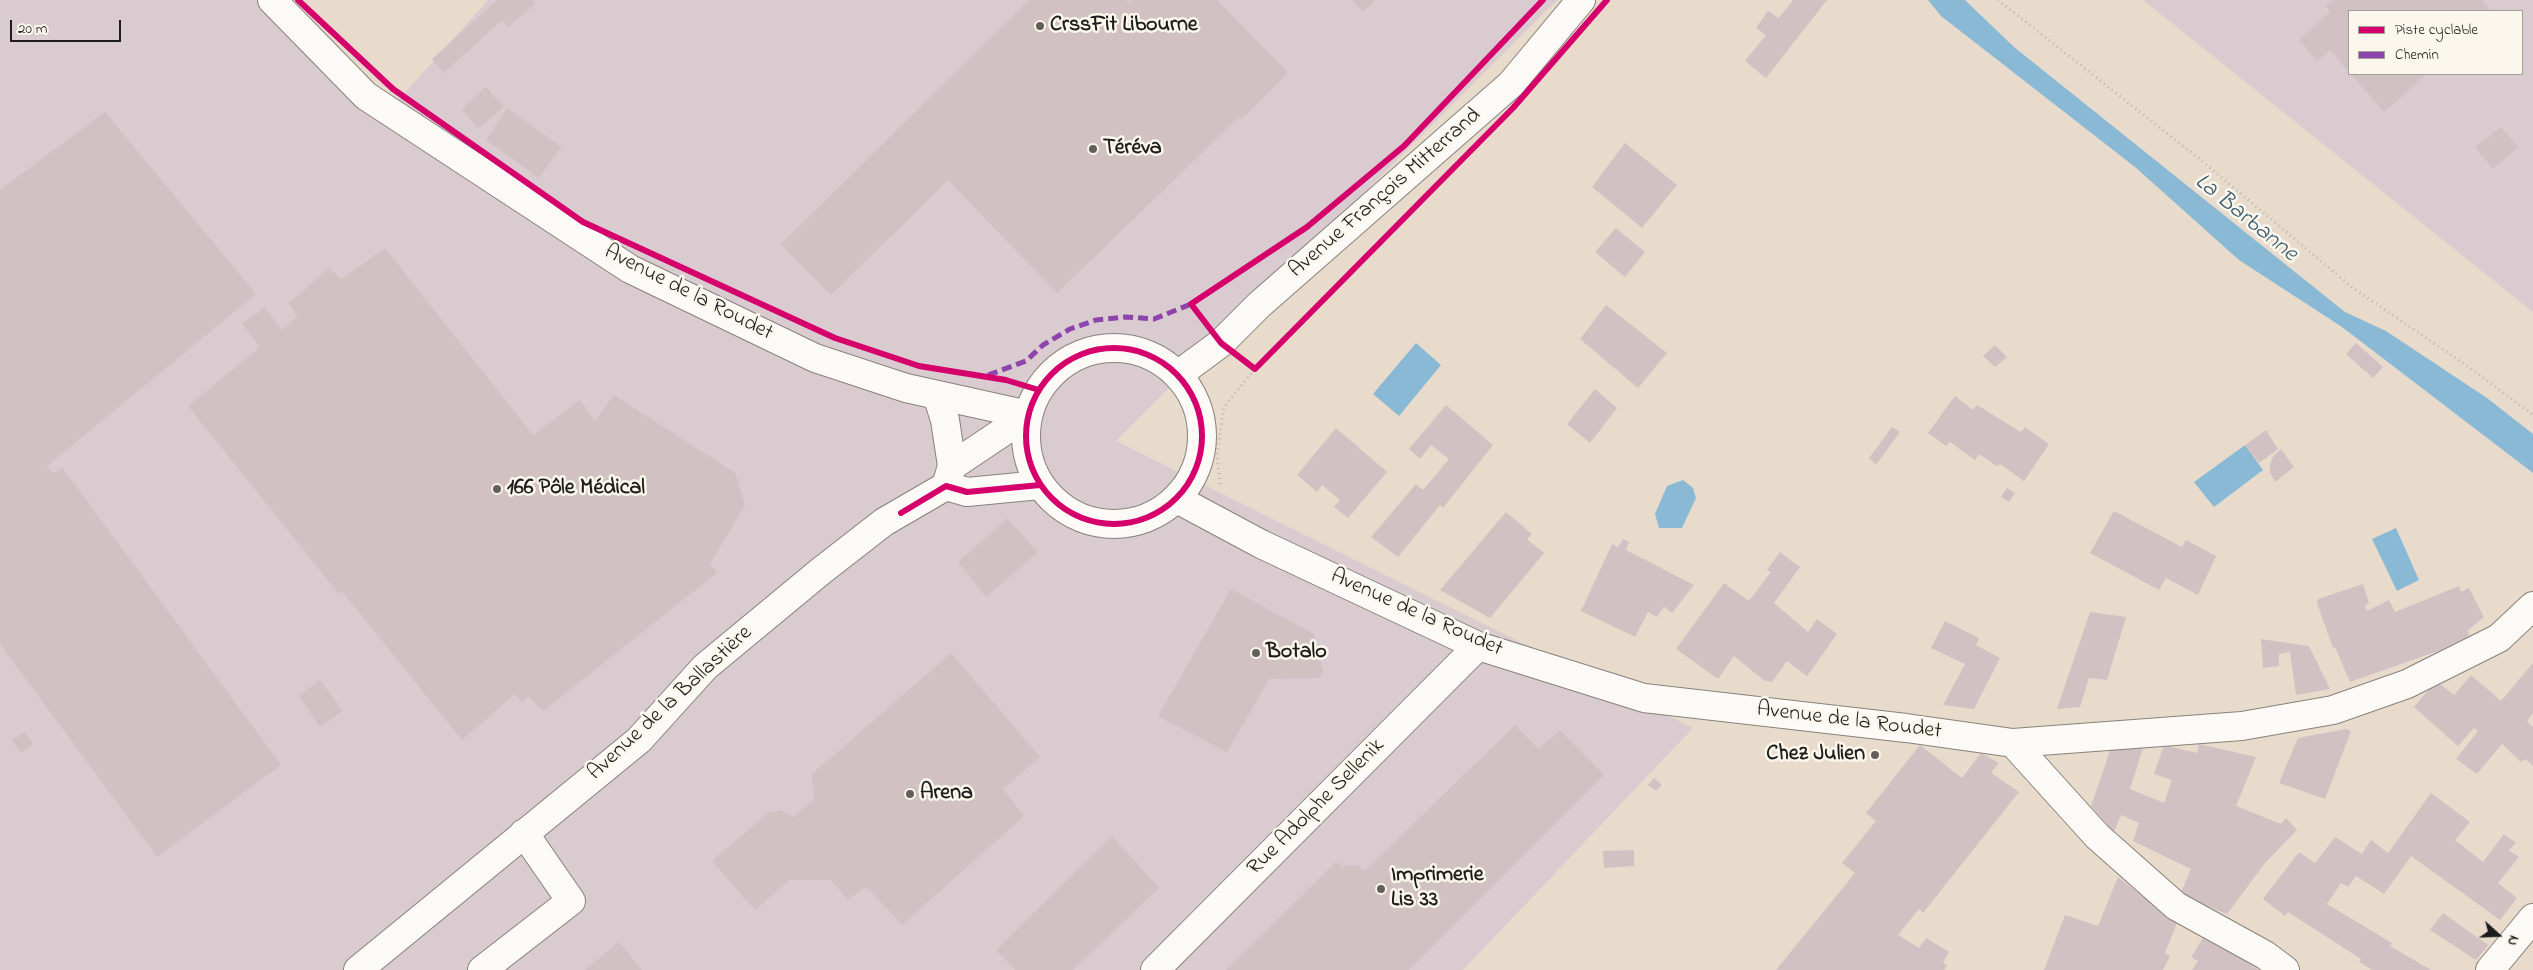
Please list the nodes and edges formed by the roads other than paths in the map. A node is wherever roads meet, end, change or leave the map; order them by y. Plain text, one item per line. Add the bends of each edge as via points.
1 (272, 0) edge
2 (1581, 0) edge
3 (1179, 374) junction
4 (937, 395) junction
5 (1028, 415) junction
6 (949, 476) junction
7 (1040, 485) junction
8 (1177, 499) junction
9 (2533, 606) edge
10 (1478, 646) junction
11 (2013, 743) junction
12 (524, 833) junction
13 (2533, 918) edge
14 (2500, 966) edge
15 (358, 970) edge
16 (482, 970) edge
17 (1155, 970) edge
18 (2285, 970) edge

1 - 4 street, Avenue de la Roudet via 366,96 630,269 815,358
2 - 3 street, Avenue François Mitterrand via 1511,84 1221,343
3 - 5 street via 1157,358 1132,349 1104,348 1079,355 1056,369 1039,390
3 - 8 street via 1192,392 1200,413 1203,435 1200,458 1191,480
4 - 5 street, Avenue de la Roudet
4 - 6 street via 945,420
5 - 6 street, Avenue de la Ballastière
5 - 7 street via 1028,457
6 - 7 street via 967,492
6 - 12 street, Avenue de la Ballastière via 821,571 705,667 639,740
7 - 8 street via 1048,496 1071,514 1098,524 1127,524 1154,515
8 - 10 street, Avenue de la Roudet via 1261,544
9 - 11 street, Avenue de la Roudet via 2499,638 2407,684 2334,710 2242,726
10 - 11 street, Avenue de la Roudet via 1644,698
10 - 17 street, Rue Adolphe Sellenik
11 - 18 street via 2097,836 2176,906 2265,955
12 - 15 street, Avenue de la Ballastière
12 - 16 street via 571,901
13 - 14 street

